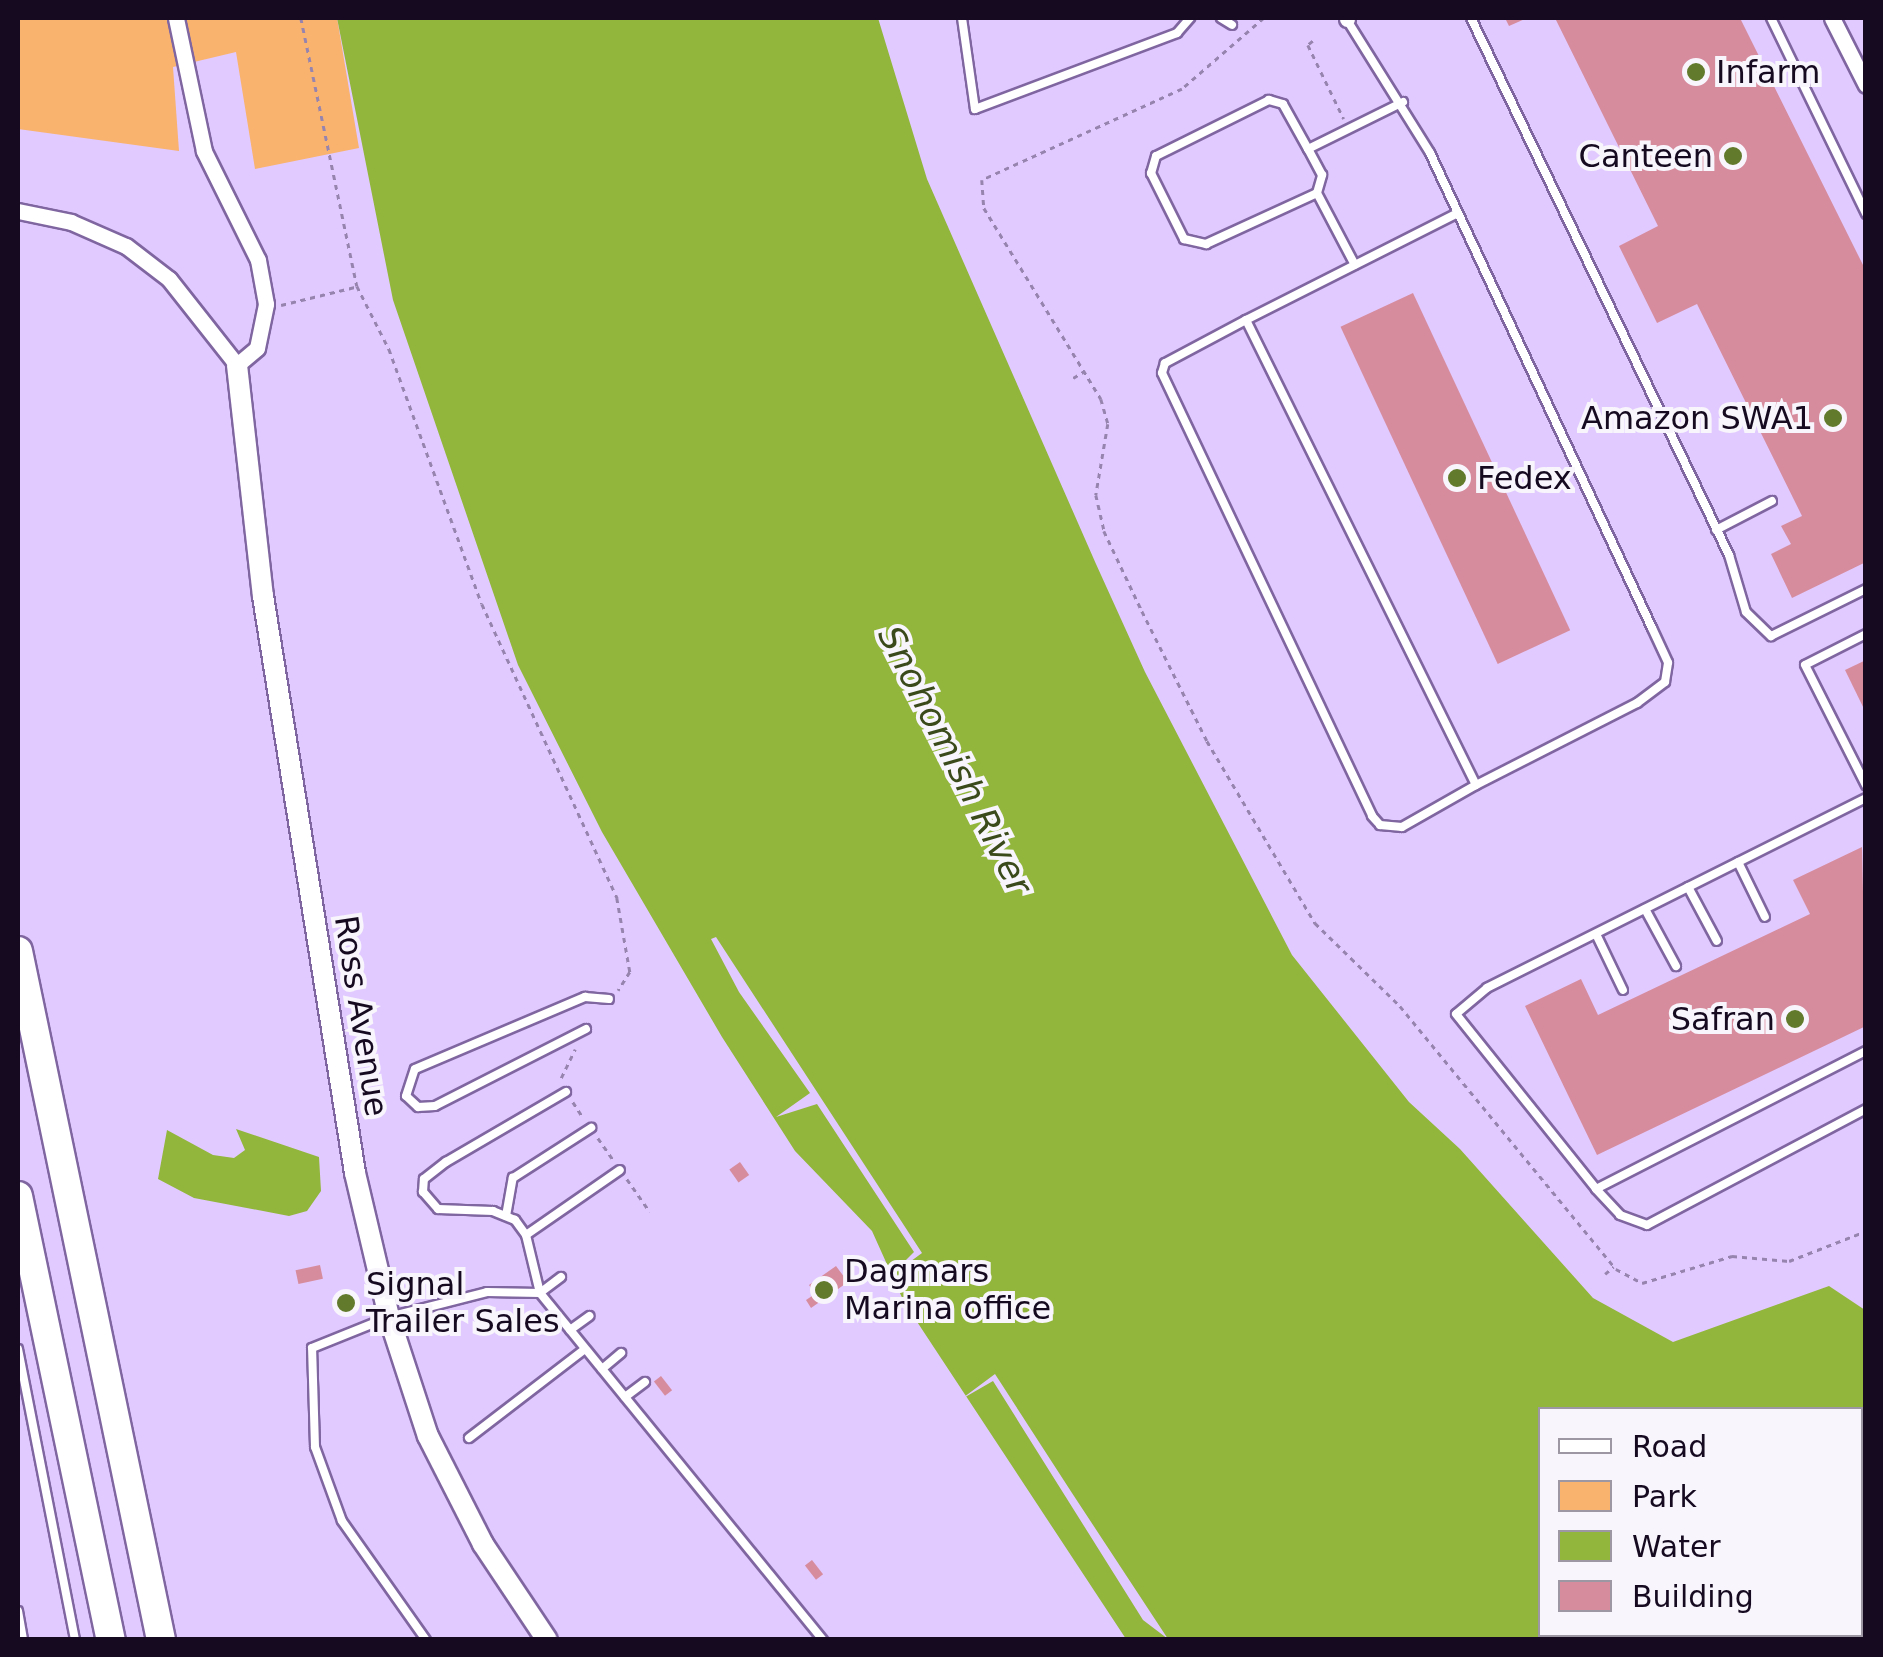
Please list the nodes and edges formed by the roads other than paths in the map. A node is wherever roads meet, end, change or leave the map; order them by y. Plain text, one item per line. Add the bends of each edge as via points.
1 (176, 18) edge
2 (962, 18) edge
3 (1190, 18) edge
4 (1221, 18) edge
5 (1346, 18) edge
6 (1471, 18) edge
7 (1771, 18) edge
8 (1832, 18) edge
9 (1232, 25) dead end
10 (1866, 86) edge
11 (1403, 102) junction
12 (1308, 149) junction
13 (1317, 193) junction
14 (18, 211) edge
15 (1458, 213) junction
16 (1866, 214) edge
17 (1355, 265) junction
18 (1246, 320) junction
19 (237, 365) junction
20 (1772, 501) dead end
21 (1716, 530) junction
22 (1866, 588) edge
23 (1866, 634) edge
24 (1866, 784) edge
25 (1476, 786) junction
26 (1866, 798) edge
27 (1738, 862) junction
28 (1688, 887) junction
29 (1645, 908) junction
30 (1764, 917) dead end
31 (1596, 934) junction
32 (1717, 941) dead end
33 (18, 950) edge
34 (1676, 966) dead end
35 (1624, 990) dead end
36 (609, 999) road end
37 (586, 1029) road end
38 (1866, 1051) edge
39 (566, 1092) road end
40 (1866, 1109) edge
41 (591, 1128) road end
42 (620, 1170) road end
43 (1596, 1189) junction
44 (18, 1196) edge
45 (506, 1216) junction
46 (526, 1235) junction
47 (561, 1277) dead end
48 (540, 1293) junction
49 (589, 1316) dead end
50 (389, 1317) junction
51 (570, 1330) junction
52 (585, 1348) junction
53 (18, 1350) edge
54 (621, 1353) dead end
55 (602, 1369) junction
56 (645, 1382) dead end
57 (625, 1397) junction
58 (469, 1438) dead end
59 (18, 1611) edge
60 (23, 1640) edge
61 (75, 1640) edge
62 (111, 1640) edge
63 (161, 1640) edge
64 (426, 1640) edge
65 (547, 1640) edge
66 (824, 1640) edge

1 - 19 street via 204,152 258,260 266,306 257,348
2 - 3 lane via 975,109 1177,32
4 - 9 lane
5 - 11 lane
6 - 21 lane
7 - 16 lane
8 - 10 street
11 - 12 lane
11 - 15 lane
12 - 13 lane via 1322,175
12 - 13 lane via 1283,104 1269,100 1156,156 1150,173 1184,239 1194,245
13 - 17 lane
14 - 19 street via 71,222 126,246 169,279
15 - 17 lane
15 - 25 lane via 1668,663 1665,682 1637,703
17 - 18 lane
18 - 25 lane
18 - 25 lane via 1165,362 1162,373 1372,816 1380,825 1402,827
19 - 50 street, Ross Avenue via 244,460 355,1173
20 - 21 lane
21 - 22 lane via 1746,612 1771,636
23 - 24 lane via 1805,665
26 - 27 lane
27 - 28 lane
27 - 30 lane
28 - 29 lane
28 - 32 lane
29 - 31 lane
29 - 34 lane
31 - 35 lane
31 - 43 lane via 1487,988 1456,1014
33 - 63 highway
36 - 37 lane via 585,997 415,1069 406,1096 418,1107 435,1106
38 - 43 lane
39 - 45 lane via 424,1179 423,1192 438,1209
40 - 43 lane via 1647,1225 1620,1215
41 - 45 lane via 513,1178
42 - 46 lane
44 - 62 highway
45 - 46 lane
46 - 48 lane
47 - 48 lane
48 - 50 lane via 487,1292
48 - 51 lane
49 - 51 lane
50 - 64 lane via 312,1348 314,1446 342,1521
50 - 65 street, Ross Avenue via 428,1436 483,1544
51 - 52 lane
52 - 55 lane
52 - 58 lane
53 - 61 lane
54 - 55 lane
55 - 57 lane
56 - 57 lane
57 - 66 lane
59 - 60 lane

